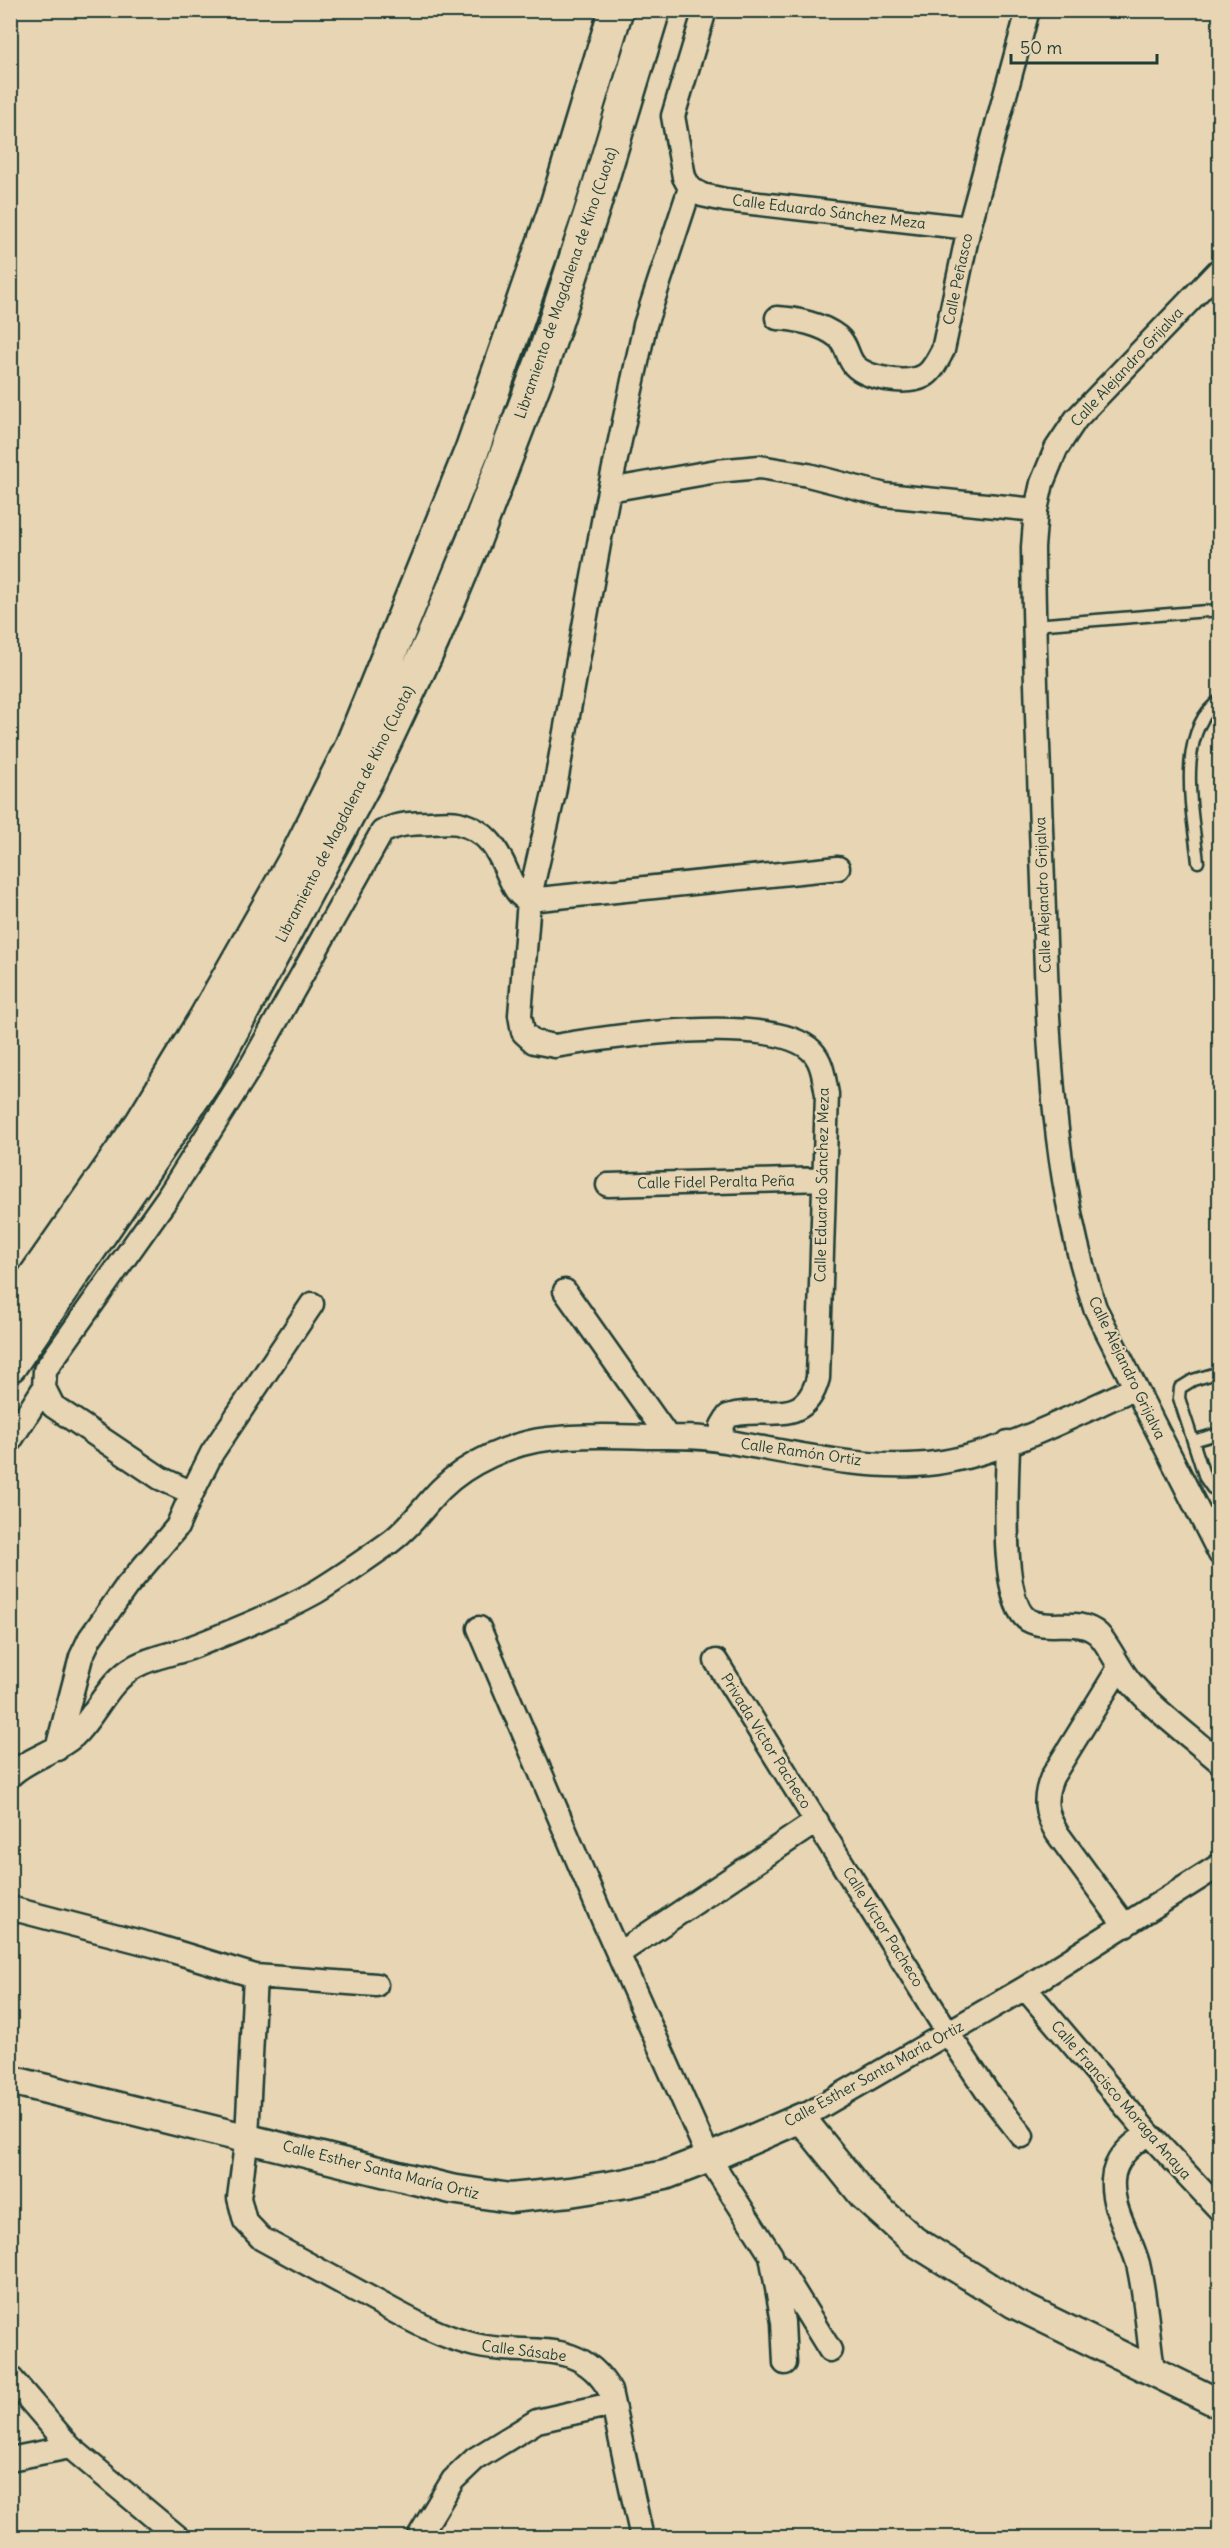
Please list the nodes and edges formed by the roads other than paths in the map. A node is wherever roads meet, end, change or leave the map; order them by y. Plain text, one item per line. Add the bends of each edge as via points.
1 (616, 10) edge
2 (653, 10) edge
3 (705, 10) edge
4 (1028, 10) edge
5 (690, 188) junction
6 (969, 228) junction
7 (1220, 269) edge
8 (777, 318) dead end
9 (609, 490) junction
10 (1036, 510) junction
11 (1220, 609) edge
12 (1034, 625) junction
13 (1220, 700) edge
14 (1198, 862) dead end
15 (838, 868) dead end
16 (530, 900) junction
17 (824, 1179) junction
18 (608, 1185) dead end
19 (565, 1291) dead end
20 (312, 1304) dead end
21 (10, 1313) edge
22 (10, 1365) edge
23 (1220, 1372) edge
24 (44, 1388) junction
25 (1135, 1388) junction
26 (1220, 1433) edge
27 (668, 1437) junction
28 (721, 1440) junction
29 (10, 1441) edge
30 (1193, 1441) junction
31 (1008, 1442) junction
32 (1220, 1491) edge
33 (192, 1492) junction
34 (1220, 1554) edge
35 (479, 1628) dead end
36 (716, 1661) dead end
37 (1119, 1668) junction
38 (57, 1749) junction
39 (1220, 1762) edge
40 (10, 1776) edge
41 (817, 1821) junction
42 (1220, 1865) edge
43 (10, 1908) edge
44 (1125, 1926) junction
45 (618, 1954) junction
46 (255, 1976) junction
47 (376, 1985) dead end
48 (1024, 1988) junction
49 (948, 2033) junction
50 (10, 2080) edge
51 (801, 2118) junction
52 (1148, 2133) junction
53 (1022, 2136) dead end
54 (247, 2137) junction
55 (709, 2158) junction
56 (1220, 2210) edge
57 (771, 2255) junction
58 (830, 2350) dead end
59 (785, 2363) dead end
60 (1153, 2370) junction
61 (10, 2377) edge
62 (612, 2404) junction
63 (1220, 2404) edge
64 (70, 2447) junction
65 (10, 2459) edge
66 (179, 2538) edge
67 (418, 2538) edge
68 (642, 2538) edge

1 - 21 highway, Libramiento de Magdalena de Kino (Cuota) via 557,205 472,450 350,751 295,861 206,1018 141,1125
2 - 22 highway, Libramiento de Magdalena de Kino (Cuota) via 544,357 432,641 378,753 206,1078
3 - 5 street via 673,116 684,177
4 - 6 street, Calle Peñasco
5 - 6 street, Calle Eduardo Sánchez Meza via 725,200
5 - 9 street via 645,325
6 - 8 street, Calle Peñasco via 943,350 926,376 907,382 872,375 854,365 838,337 815,325
7 - 10 street, Calle Alejandro Grijalva via 1076,419 1056,449
9 - 10 street via 760,467 885,495
9 - 16 street via 554,793
10 - 12 street, Calle Alejandro Grijalva
11 - 12 lane
12 - 25 street, Calle Alejandro Grijalva via 1048,1029 1057,1133 1081,1266 1095,1308
13 - 14 lane via 1202,718 1192,745 1189,773
15 - 16 street
16 - 17 street, Calle Eduardo Sánchez Meza via 521,992 523,1032 534,1042 555,1046 712,1029 768,1033 799,1043 813,1052 822,1069 827,1094
16 - 24 street via 523,899 515,890 498,850 489,839 470,827 456,822 395,824 382,832 251,1066 168,1197 45,1370
17 - 18 street, Calle Fidel Peralta Peña
17 - 28 street, Calle Eduardo Sánchez Meza via 815,1389 808,1401 790,1412 728,1416
19 - 27 street
20 - 33 street via 212,1453
23 - 30 lane via 1180,1388 1179,1398
24 - 29 street
24 - 33 street via 53,1406 160,1478
25 - 31 street, Calle Ramón Ortiz
25 - 34 street, Calle Alejandro Grijalva
26 - 30 lane
27 - 28 street, Calle Ramón Ortiz
27 - 38 street, Calle Ramón Ortiz via 547,1439 499,1453 467,1469 393,1540 314,1593 192,1647 136,1665 121,1676 83,1726
28 - 31 street, Calle Ramón Ortiz via 845,1461 896,1463 961,1458
30 - 32 lane via 1205,1478
31 - 37 street via 1009,1575 1020,1613 1042,1624 1082,1625 1091,1629 1100,1635
33 - 38 street via 177,1527 126,1587 90,1638 81,1657
35 - 45 street
36 - 41 street, Privada Víctor Pacheco
37 - 39 street via 1134,1687
37 - 44 street via 1052,1778 1045,1804 1057,1833
38 - 40 street, Calle Ramón Ortiz via 26,1763
41 - 45 street
41 - 49 street, Calle Víctor Pacheco
42 - 44 street, Calle Esther Santa María Ortiz
43 - 46 street
44 - 48 street, Calle Esther Santa María Ortiz
45 - 55 street
46 - 47 street
46 - 54 street, Calle Sásabe
48 - 49 street, Calle Esther Santa María Ortiz
48 - 52 street, Calle Francisco Moraga Anaya
49 - 51 street, Calle Esther Santa María Ortiz
49 - 53 street
50 - 54 street, Calle Esther Santa María Ortiz
51 - 55 street, Calle Esther Santa María Ortiz
51 - 60 street via 863,2195 914,2241 1015,2304
52 - 56 street, Calle Francisco Moraga Anaya
52 - 60 street via 1128,2147 1113,2180 1118,2211 1134,2249 1142,2284
54 - 55 street, Calle Esther Santa María Ortiz via 452,2189 510,2198 627,2183 665,2175
54 - 62 street, Calle Sásabe via 239,2198 245,2221 262,2239 458,2341 576,2357 602,2377
55 - 57 street
57 - 58 street
57 - 59 street via 783,2322
60 - 63 street
61 - 64 street
62 - 67 street via 537,2421 475,2459 453,2480
62 - 68 street, Calle Sásabe
64 - 65 street
64 - 66 street

